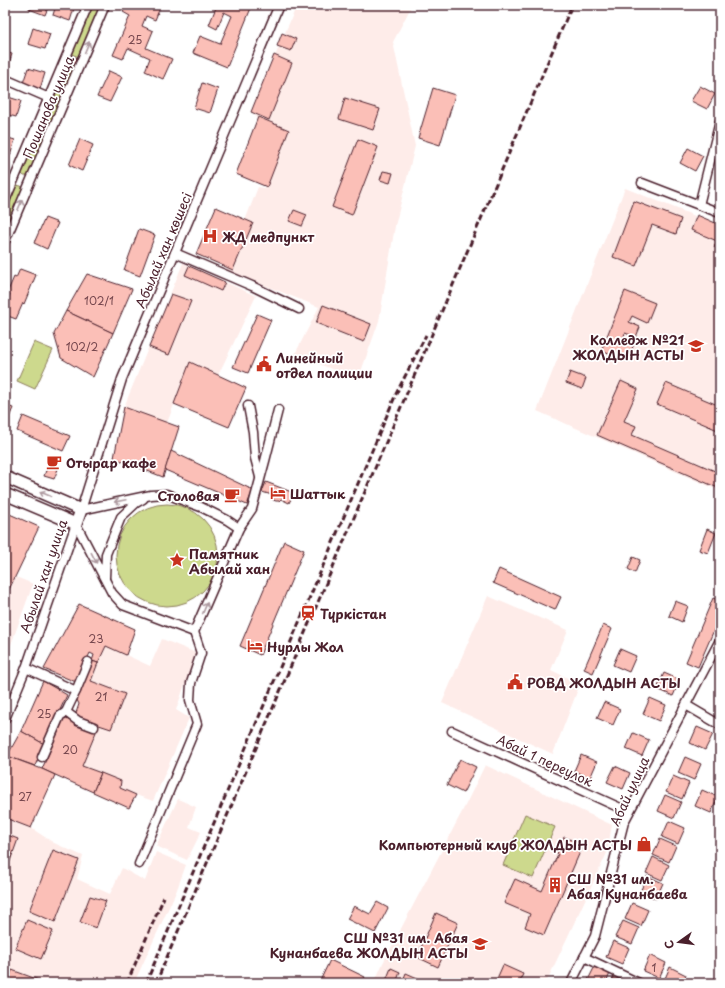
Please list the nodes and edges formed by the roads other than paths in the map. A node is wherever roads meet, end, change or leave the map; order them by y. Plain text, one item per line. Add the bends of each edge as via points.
1 (88, 5) edge
2 (105, 5) edge
3 (279, 5) edge
4 (5, 79) edge
5 (48, 98) junction
6 (720, 121) edge
7 (642, 183) dead end
8 (5, 202) edge
9 (699, 205) junction
10 (720, 213) edge
11 (5, 241) edge
12 (175, 253) junction
13 (299, 309) dead end
14 (248, 406) dead end
15 (278, 410) dead end
16 (5, 477) edge
17 (260, 478) junction
18 (5, 494) edge
19 (151, 495) junction
20 (81, 510) junction
21 (76, 524) junction
22 (239, 528) junction
23 (104, 579) junction
24 (194, 632) junction
25 (720, 640) edge
26 (88, 662) dead end
27 (26, 668) junction
28 (76, 691) junction
29 (686, 704) junction
30 (66, 712) junction
31 (5, 719) edge
32 (720, 725) edge
33 (94, 727) dead end
34 (452, 731) dead end
35 (42, 756) dead end
36 (629, 812) junction
37 (139, 864) dead end
38 (584, 957) junction
39 (571, 983) edge
40 (639, 983) edge

1 - 5 street, Пошанова улица
11 -> 2 street, Пошанова улица
3 - 12 street, Абылай хан көшесі
4 - 5 street
5 - 8 street, Пошанова улица
6 - 9 street
7 - 9 street
9 - 10 street
12 - 13 street
12 - 20 street, Абылай хан көшесі via 122,379
14 - 17 street
15 - 17 street
20 -> 16 street
17 - 22 street via 252,509
18 - 21 street
19 -> 20 street
19 - 22 street via 166,494 202,507
19 - 23 street via 136,503 121,517 106,554
20 - 21 street, Абылай хан улица
21 -> 23 street
21 - 27 street, Абылай хан улица
24 -> 22 street
23 - 24 street via 123,605
24 - 37 street via 201,653 190,700 197,724
25 - 29 street, Абай улица
26 - 28 street
27 - 28 street
27 - 31 street, Абылай хан улица
28 - 30 street
29 - 32 street
29 - 36 street, Абай улица
30 - 33 street
30 - 35 street via 60,716
34 - 36 street, Абай 1 переулок
36 - 38 street, Абай улица via 624,822 594,936
38 - 39 street, Абай улица
38 - 40 street

